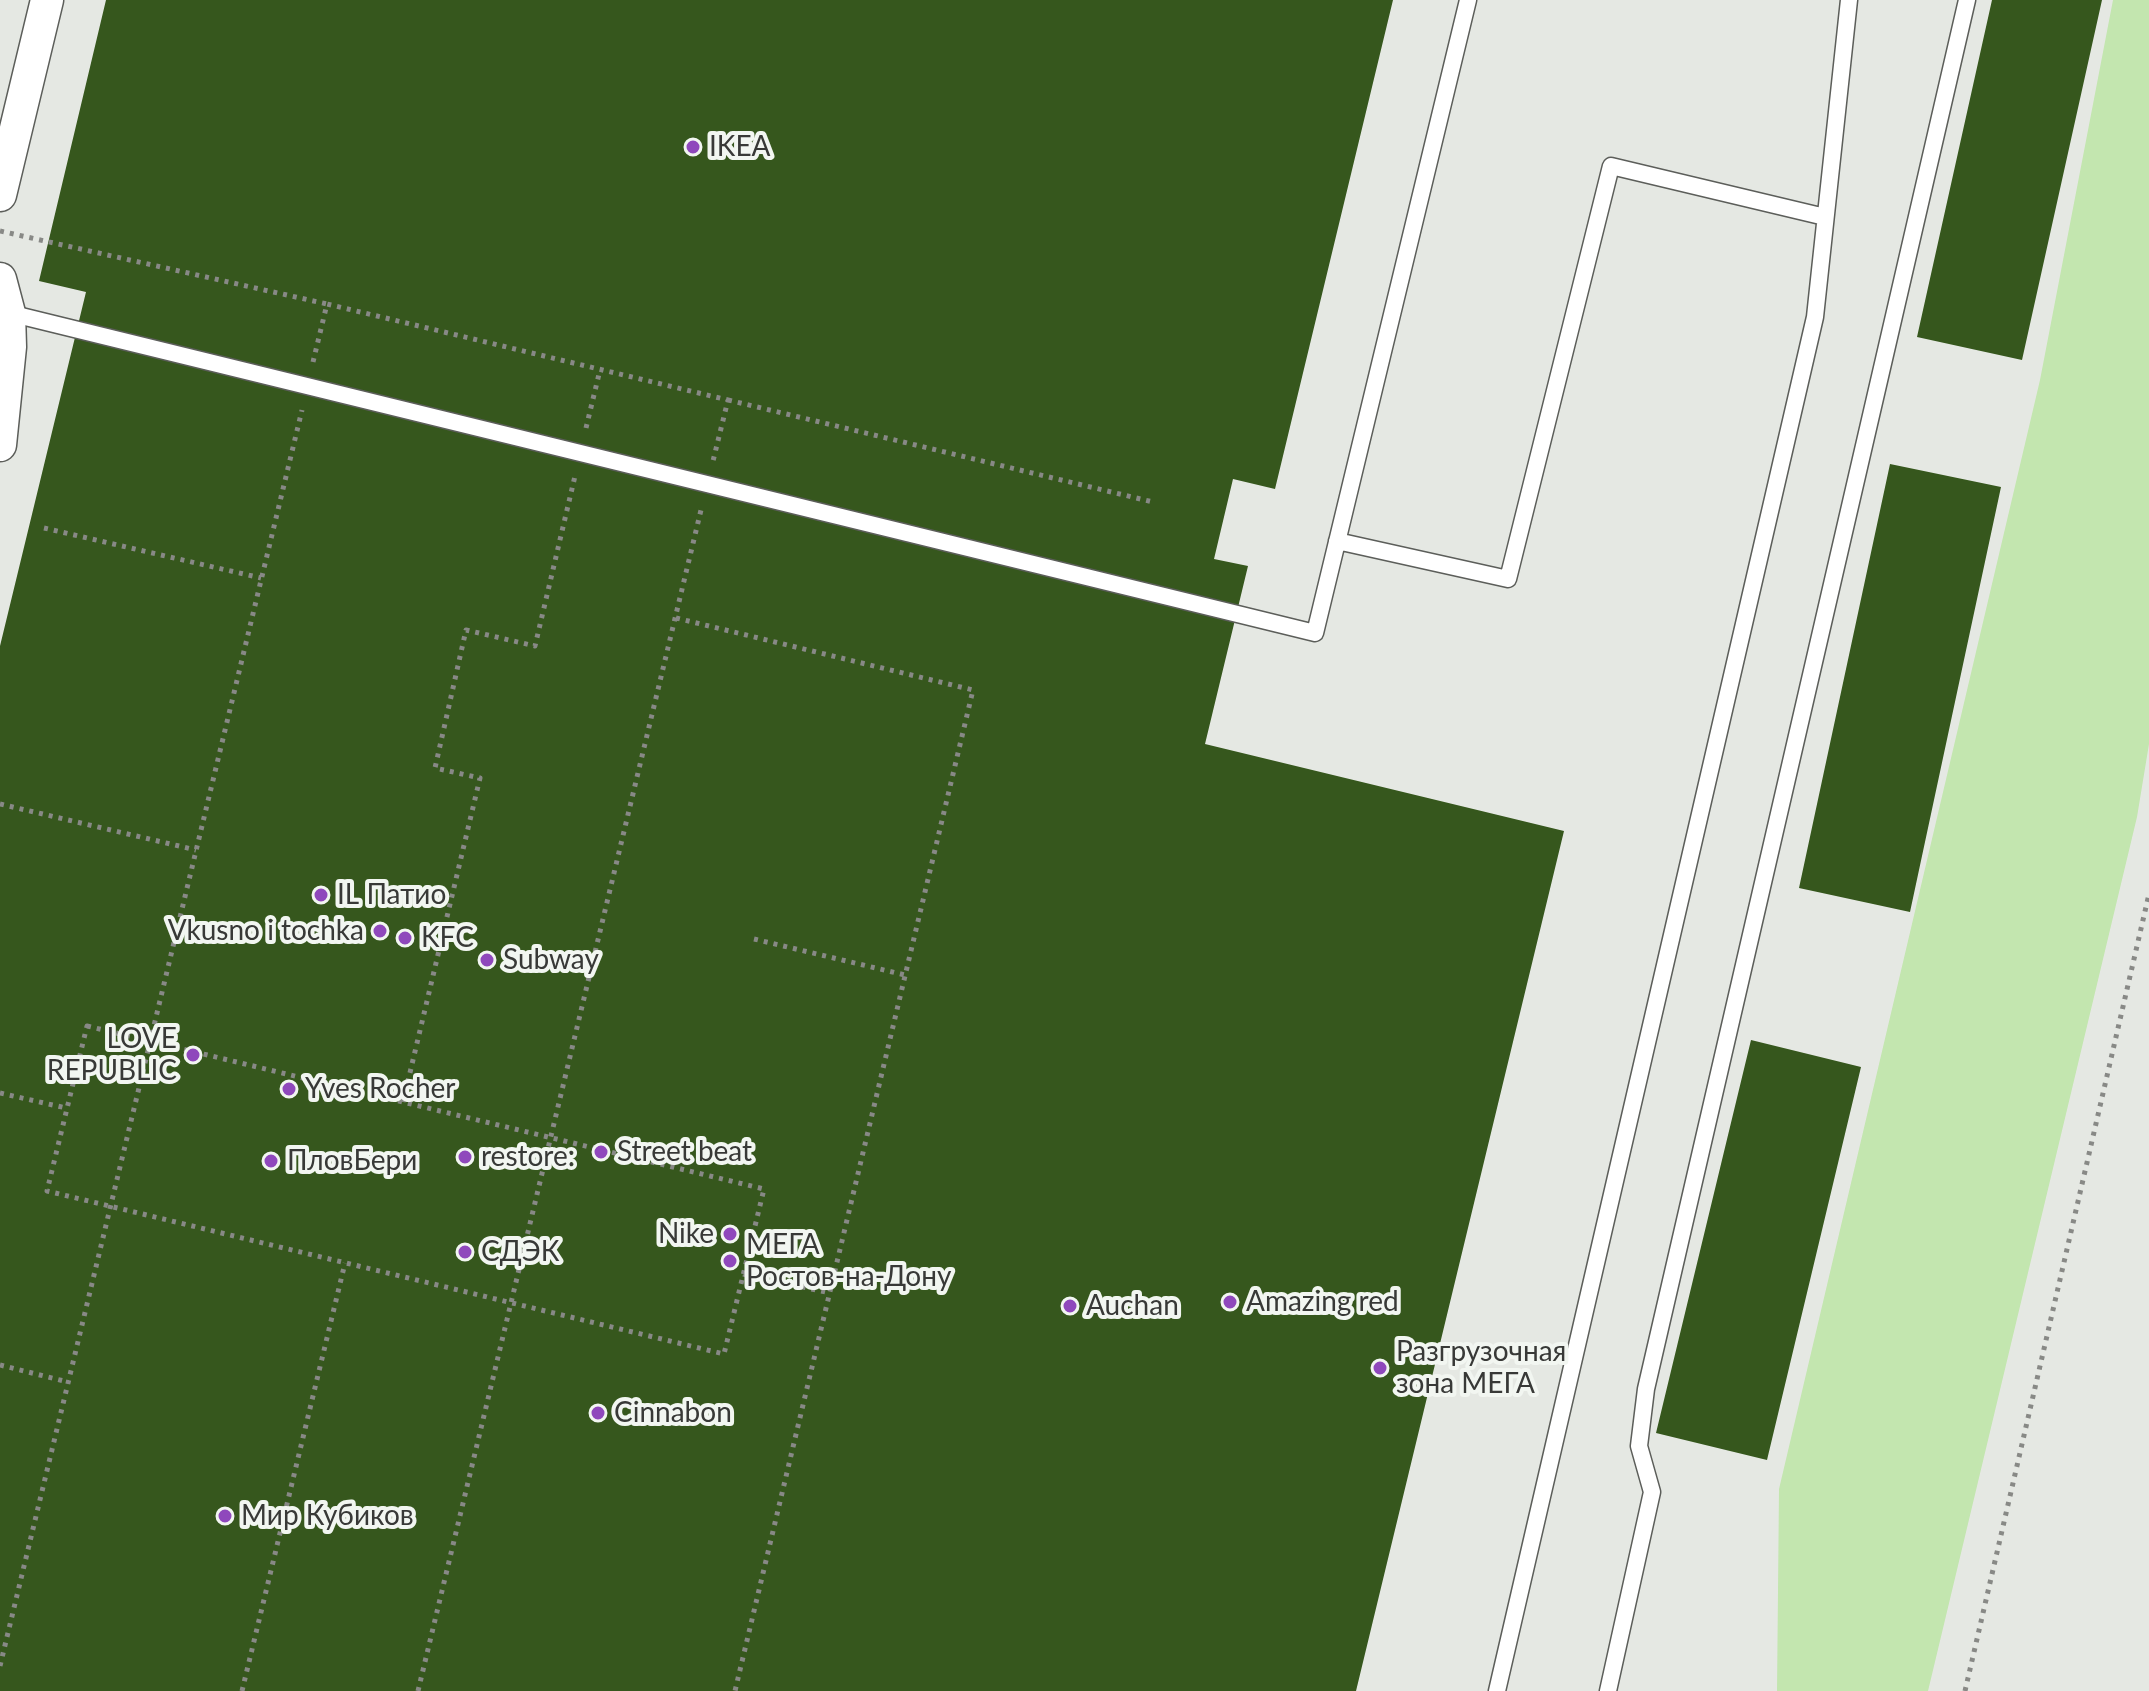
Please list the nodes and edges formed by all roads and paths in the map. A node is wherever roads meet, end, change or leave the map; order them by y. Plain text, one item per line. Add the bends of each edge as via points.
1 (47, 0) edge
2 (1468, 0) edge
3 (1849, 0) edge
4 (1967, 0) edge
5 (0, 195) edge
6 (1825, 217) junction
7 (0, 231) edge
8 (0, 279) edge
9 (327, 304) junction
10 (9, 313) junction
11 (312, 365) dead end
12 (600, 370) junction
13 (305, 396) dead end
14 (728, 400) junction
15 (585, 431) dead end
16 (0, 445) edge
17 (578, 462) dead end
18 (713, 462) dead end
19 (1153, 502) dead end
20 (702, 509) dead end
21 (44, 528) dead end
22 (1337, 541) junction
23 (261, 578) junction
24 (676, 618) junction
25 (0, 804) edge
26 (196, 850) junction
27 (2149, 894) edge
28 (754, 939) dead end
29 (905, 975) junction
30 (150, 1041) junction
31 (0, 1093) edge
32 (403, 1102) junction
33 (66, 1108) junction
34 (551, 1138) junction
35 (110, 1206) junction
36 (345, 1263) junction
37 (743, 1274) junction
38 (830, 1293) junction
39 (511, 1303) junction
40 (0, 1365) edge
41 (68, 1382) junction
42 (0, 1666) edge
43 (242, 1691) edge
44 (418, 1691) edge
45 (735, 1691) edge
46 (1497, 1691) edge
47 (1608, 1691) edge
48 (1965, 1691) edge

1 - 5 street
2 - 22 lane
3 - 6 lane
4 - 47 lane via 1646,1389 1639,1446 1652,1492
6 - 22 lane via 1611,166 1508,579
6 - 46 lane via 1815,317
7 - 9 path
8 - 10 street
9 - 11 path
9 - 12 path
10 - 16 street
10 - 22 lane via 1315,633
12 - 14 path
12 - 15 path
13 - 23 path
14 - 18 path
14 - 19 path
17 - 32 path via 535,646 466,630 435,768 480,778
20 - 24 path
21 - 23 path
23 - 26 path
24 - 29 path via 973,690
24 - 34 path
25 - 26 path
26 - 30 path
27 - 48 path
28 - 29 path
29 - 38 path
30 - 32 path
30 - 33 path via 87,1026
30 - 35 path
31 - 33 path
32 - 34 path
33 - 35 path via 47,1191
34 - 37 path via 764,1189
34 - 39 path
35 - 36 path
35 - 41 path
36 - 39 path
36 - 43 path
37 - 38 path
37 - 39 path via 724,1354
38 - 45 path
39 - 44 path
40 - 41 path
41 - 42 path

